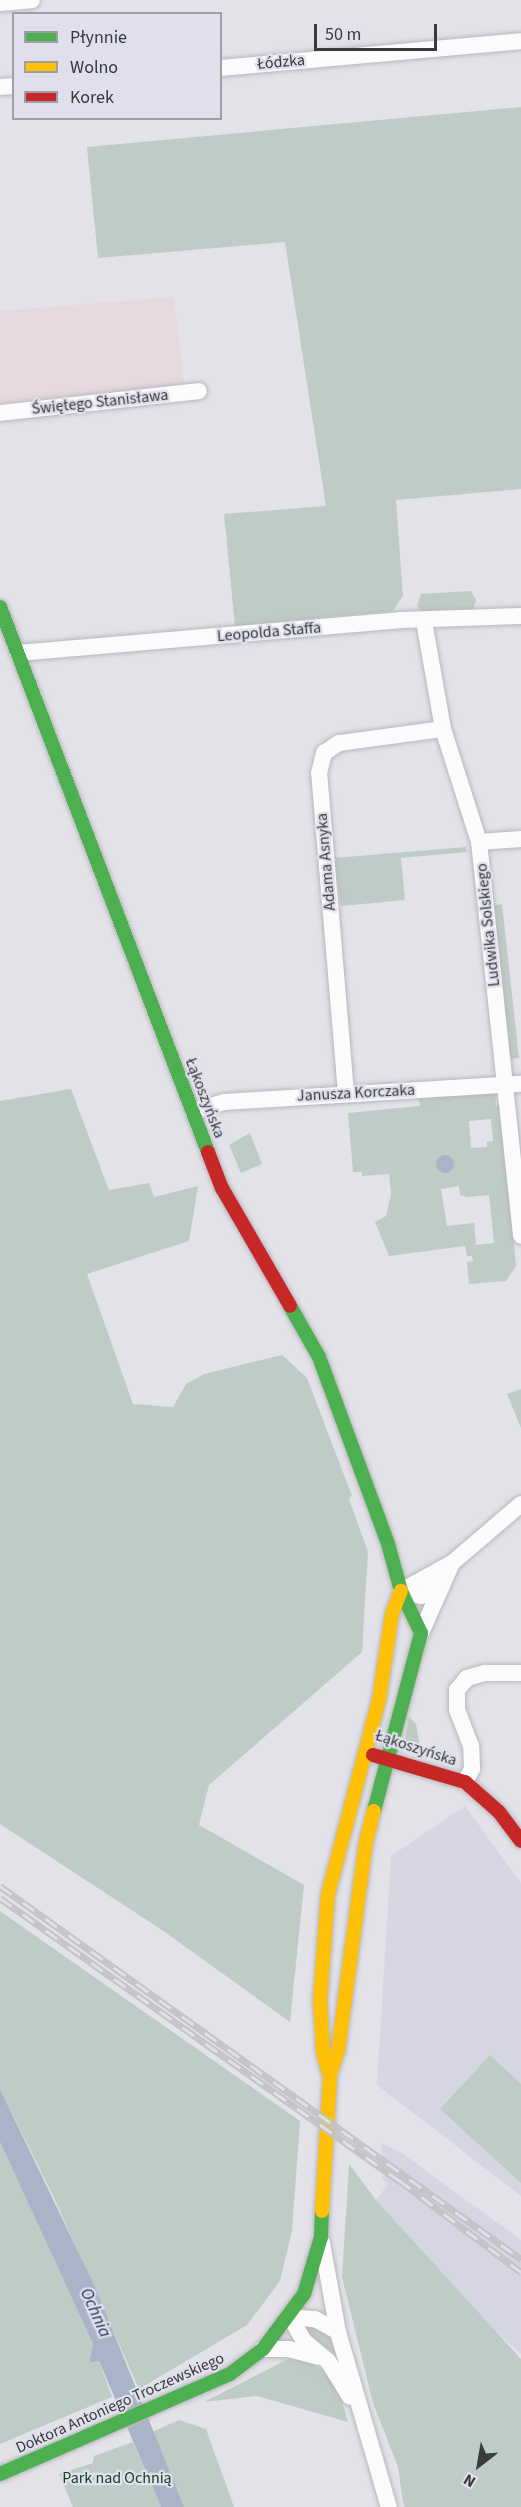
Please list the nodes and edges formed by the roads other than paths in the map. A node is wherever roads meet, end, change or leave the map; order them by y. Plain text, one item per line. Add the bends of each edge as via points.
1 (32, 0) edge
2 (0, 3) edge
3 (521, 41) edge
4 (222, 68) edge
5 (199, 391) dead end
6 (0, 412) edge
7 (0, 607) edge
8 (521, 616) edge
9 (424, 621) junction
10 (18, 653) junction
11 (443, 729) junction
12 (521, 839) edge
13 (479, 842) junction
14 (513, 1085) edge
15 (346, 1093) junction
16 (193, 1111) junction
17 (521, 1236) edge
18 (521, 1504) edge
19 (452, 1563) junction
20 (442, 1586) junction
21 (401, 1591) junction
22 (421, 1633) junction
23 (521, 1673) edge
24 (364, 1752) junction
25 (386, 1758) junction
26 (465, 1782) junction
27 (521, 1841) edge
28 (330, 2075) junction
29 (321, 2236) junction
30 (290, 2318) junction
31 (338, 2332) junction
32 (264, 2349) junction
33 (328, 2361) junction
34 (362, 2423) junction
35 (0, 2474) edge
36 (389, 2507) edge

1 - 2 street
3 - 4 street, Łódzka
5 - 6 street, Świętego Stanisława
7 - 10 street, Łąkoszyńska
8 - 9 street, Leopolda Staffa
9 - 10 street, Leopolda Staffa
9 - 11 street, Ludwika Solskiego
10 - 16 street, Łąkoszyńska
11 - 13 street, Ludwika Solskiego
11 - 15 street, Adama Asnyka via 339,743 324,753 319,773
12 - 13 street
13 - 14 street, Ludwika Solskiego
14 - 15 street, Janusza Korczaka
14 - 17 street, Ludwika Solskiego
15 - 16 street, Janusza Korczaka via 224,1102
16 - 21 street, Łąkoszyńska via 222,1188 319,1357 386,1536
18 - 19 street
19 - 20 street
19 - 21 street
20 - 21 street via 421,1596
20 - 22 street
21 - 22 street, Łąkoszyńska
21 - 24 street, Łąkoszyńska via 392,1614 378,1700
22 - 25 street
23 - 26 street via 485,1673 467,1678 457,1690 457,1710 471,1746 472,1769
24 - 25 street, Łąkoszyńska
24 - 28 street via 328,1894 320,2000 322,2051
25 - 26 street, Łąkoszyńska
25 - 28 street via 366,1842 338,2051
26 - 27 street, Łąkoszyńska via 499,1812
28 - 29 street, Doktora Antoniego Troczewskiego
29 - 30 street, Doktora Antoniego Troczewskiego via 309,2283
29 - 31 street
30 - 31 street via 315,2319
30 - 32 street, Doktora Antoniego Troczewskiego
30 - 33 street via 304,2341
31 - 34 street
32 - 33 street via 290,2349
32 - 35 street, Doktora Antoniego Troczewskiego via 230,2374
33 - 34 street
34 - 36 street

